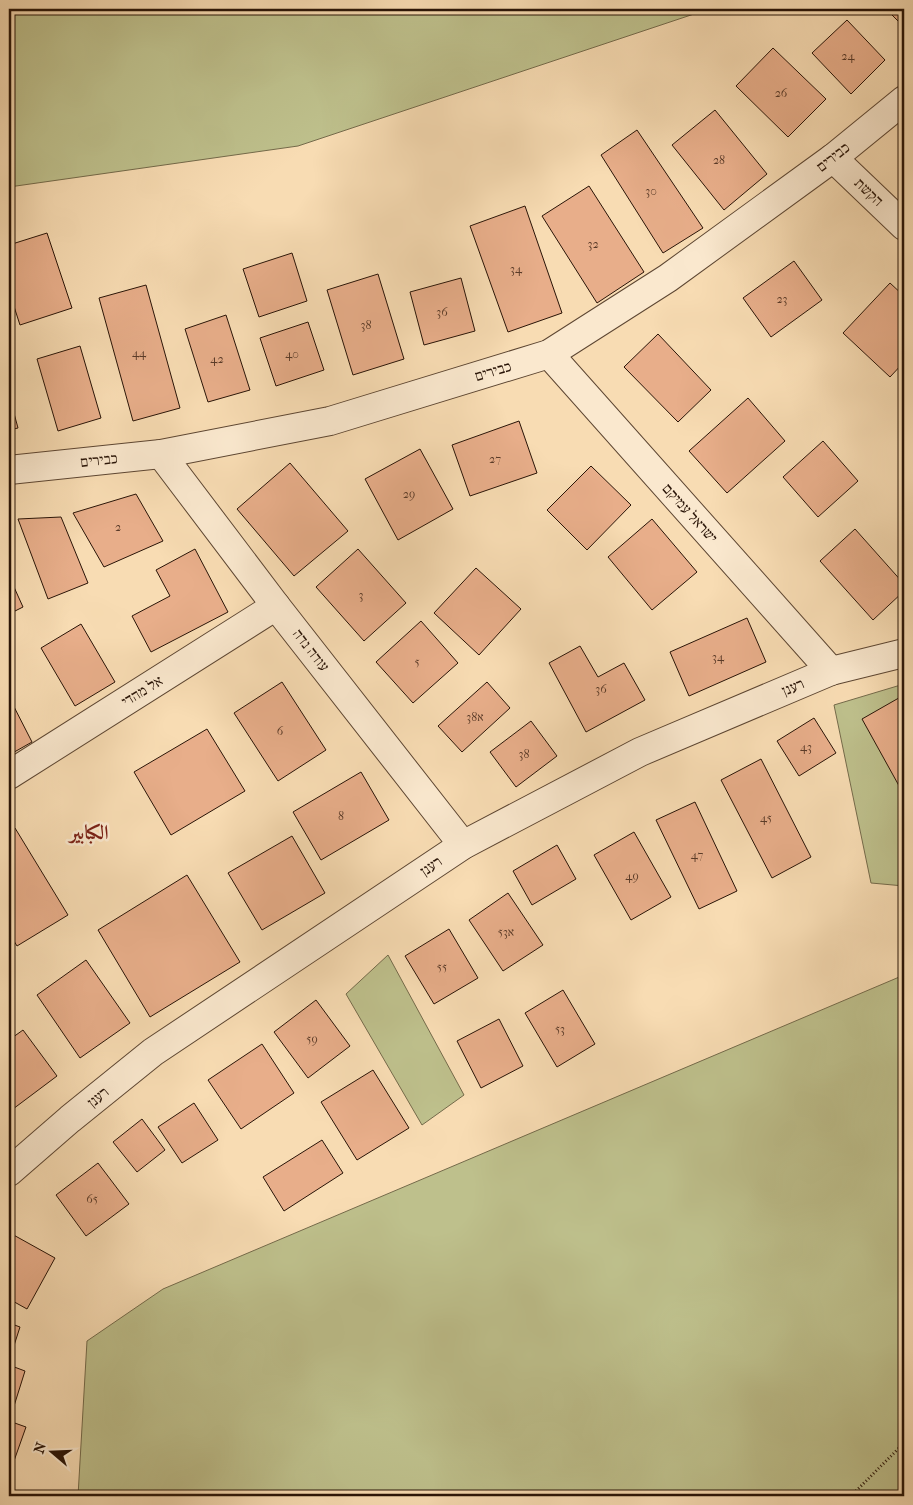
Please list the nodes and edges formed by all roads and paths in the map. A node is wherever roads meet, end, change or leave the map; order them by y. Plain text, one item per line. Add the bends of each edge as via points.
1 (904, 100) edge
2 (833, 158) junction
3 (904, 226) edge
4 (549, 354) junction
5 (161, 454) junction
6 (9, 470) edge
7 (276, 606) junction
8 (904, 653) edge
9 (831, 672) junction
10 (9, 775) edge
11 (463, 845) junction
12 (9, 1172) edge
13 (904, 1443) edge
14 (850, 1496) edge

1 - 2 street, כבירים
2 - 3 street, הקשת
2 - 4 street, כבירים via 668,278
4 - 5 street, כבירים via 330,421
4 - 9 street, ישראל עמיקם
5 - 6 street, כבירים
5 - 7 street, עודה נדה
7 - 10 street, אל מהדי
7 - 11 street, עודה נדה
8 - 9 street, רענן
9 - 11 street, רענן via 640,752
11 - 12 street, רענן via 153,1052
13 - 14 path

